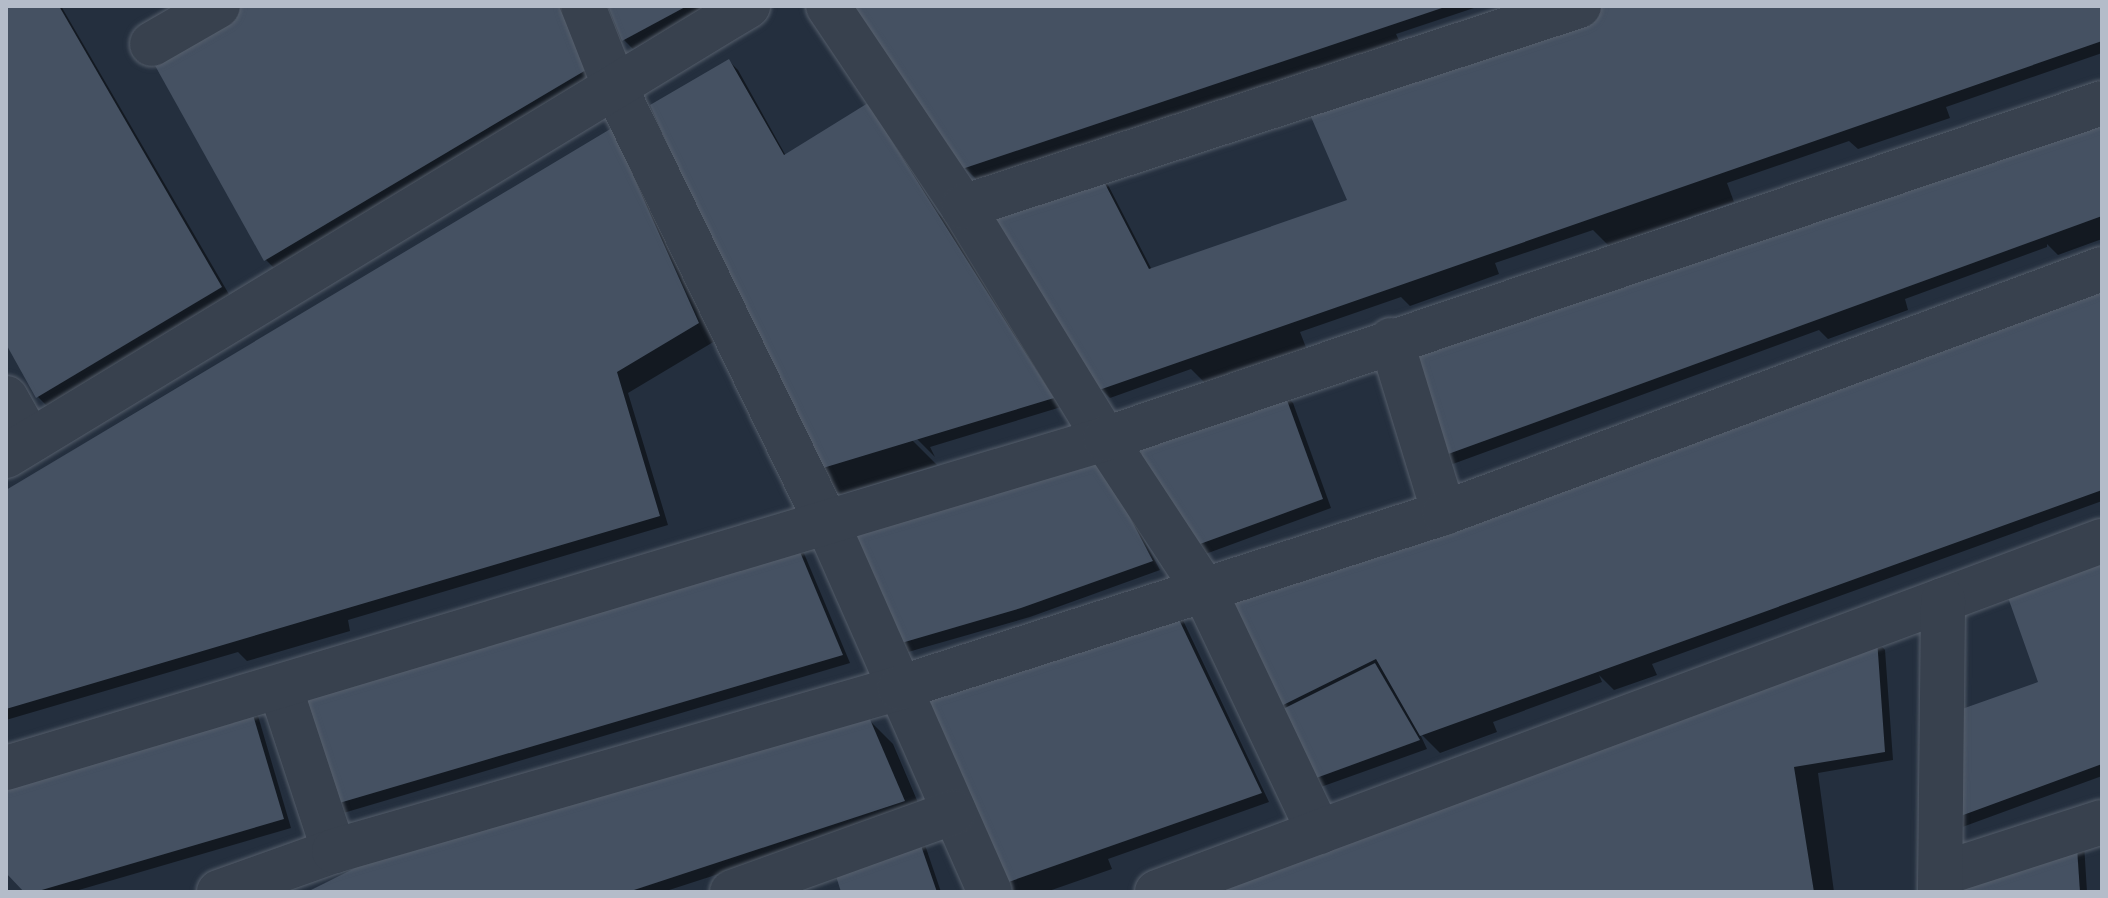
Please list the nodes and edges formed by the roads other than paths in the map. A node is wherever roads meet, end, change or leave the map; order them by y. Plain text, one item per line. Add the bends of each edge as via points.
1 (218, 6) edge
2 (583, 6) edge
3 (748, 6) edge
4 (828, 6) edge
5 (1579, 6) edge
6 (152, 44) dead end
7 (614, 85) junction
8 (2102, 103) edge
9 (963, 207) junction
10 (2102, 269) edge
11 (1391, 340) junction
12 (6, 398) edge
13 (1105, 439) junction
14 (18, 448) edge
15 (1444, 513) junction
16 (828, 525) junction
17 (2102, 541) edge
18 (1204, 590) junction
19 (1943, 600) junction
20 (280, 687) junction
21 (899, 688) junction
22 (6, 768) edge
23 (954, 812) junction
24 (2102, 822) edge
25 (1319, 832) junction
26 (334, 851) junction
27 (1940, 883) edge
28 (219, 892) edge
29 (732, 892) edge
30 (990, 892) edge
31 (1157, 892) edge

1 - 6 street
2 - 7 street
3 - 7 street
4 - 9 street
5 - 9 street
7 - 14 street
7 - 16 street
8 - 11 street
9 - 13 street
10 - 15 street
11 - 13 street
11 - 15 street
12 - 14 street
13 - 16 street
13 - 18 street
15 - 18 street
16 - 20 street
16 - 21 street
17 - 19 street
18 - 21 street
18 - 25 street
19 - 25 street
19 - 27 street
20 - 22 street
20 - 26 street
21 - 23 street
21 - 26 street
23 - 29 street
23 - 30 street
24 - 27 street
25 - 31 street
26 - 28 street

